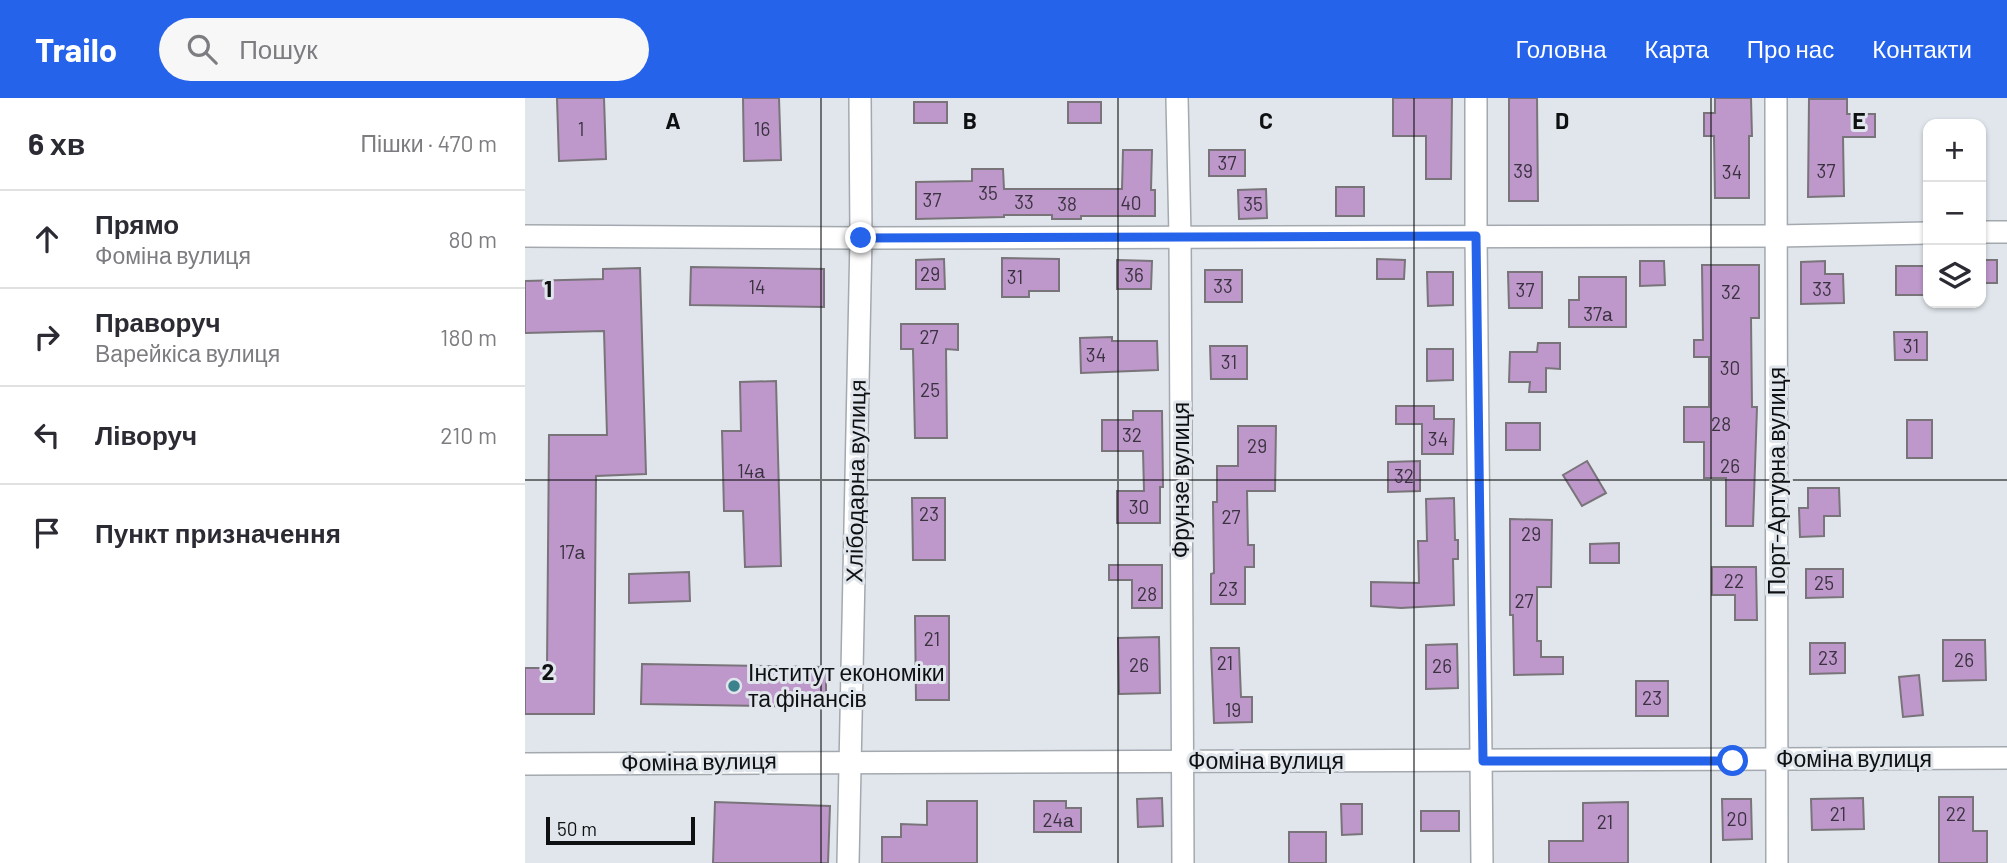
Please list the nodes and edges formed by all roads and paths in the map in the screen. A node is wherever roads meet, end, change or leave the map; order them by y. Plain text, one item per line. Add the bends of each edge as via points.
1 (860, 98) edge
2 (1177, 98) edge
3 (1476, 98) edge
4 (1776, 98) edge
5 (1986, 232) edge
6 (2007, 232) edge
7 (1923, 233) edge
8 (525, 236) edge
9 (1180, 236) junction
10 (1476, 236) junction
11 (1776, 236) junction
12 (861, 238) junction
13 (2007, 758) edge
14 (851, 760) junction
15 (1778, 760) junction
16 (1183, 761) junction
17 (1483, 761) junction
18 (525, 764) edge
19 (848, 863) edge
20 (1183, 863) edge
21 (1482, 863) edge
22 (1777, 863) edge

1 - 12 street, Хлібодарна вулиця
2 - 9 street, Фрунзе вулиця
3 - 10 street
4 - 11 street, Порт-Артурна вулиця
5 - 6 street
7 - 11 street
8 - 12 street
9 - 10 street
9 - 12 street
9 - 16 street, Фрунзе вулиця
10 - 11 street
10 - 17 street
11 - 15 street, Порт-Артурна вулиця
12 - 14 street, Хлібодарна вулиця
13 - 15 street, Фоміна вулиця
14 - 16 street, Фоміна вулиця
14 - 18 street, Фоміна вулиця
14 - 19 street, Хлібодарна вулиця
15 - 17 street, Фоміна вулиця
15 - 22 street, Порт-Артурна вулиця
16 - 17 street, Фоміна вулиця
16 - 20 street, Фрунзе вулиця
17 - 21 street

